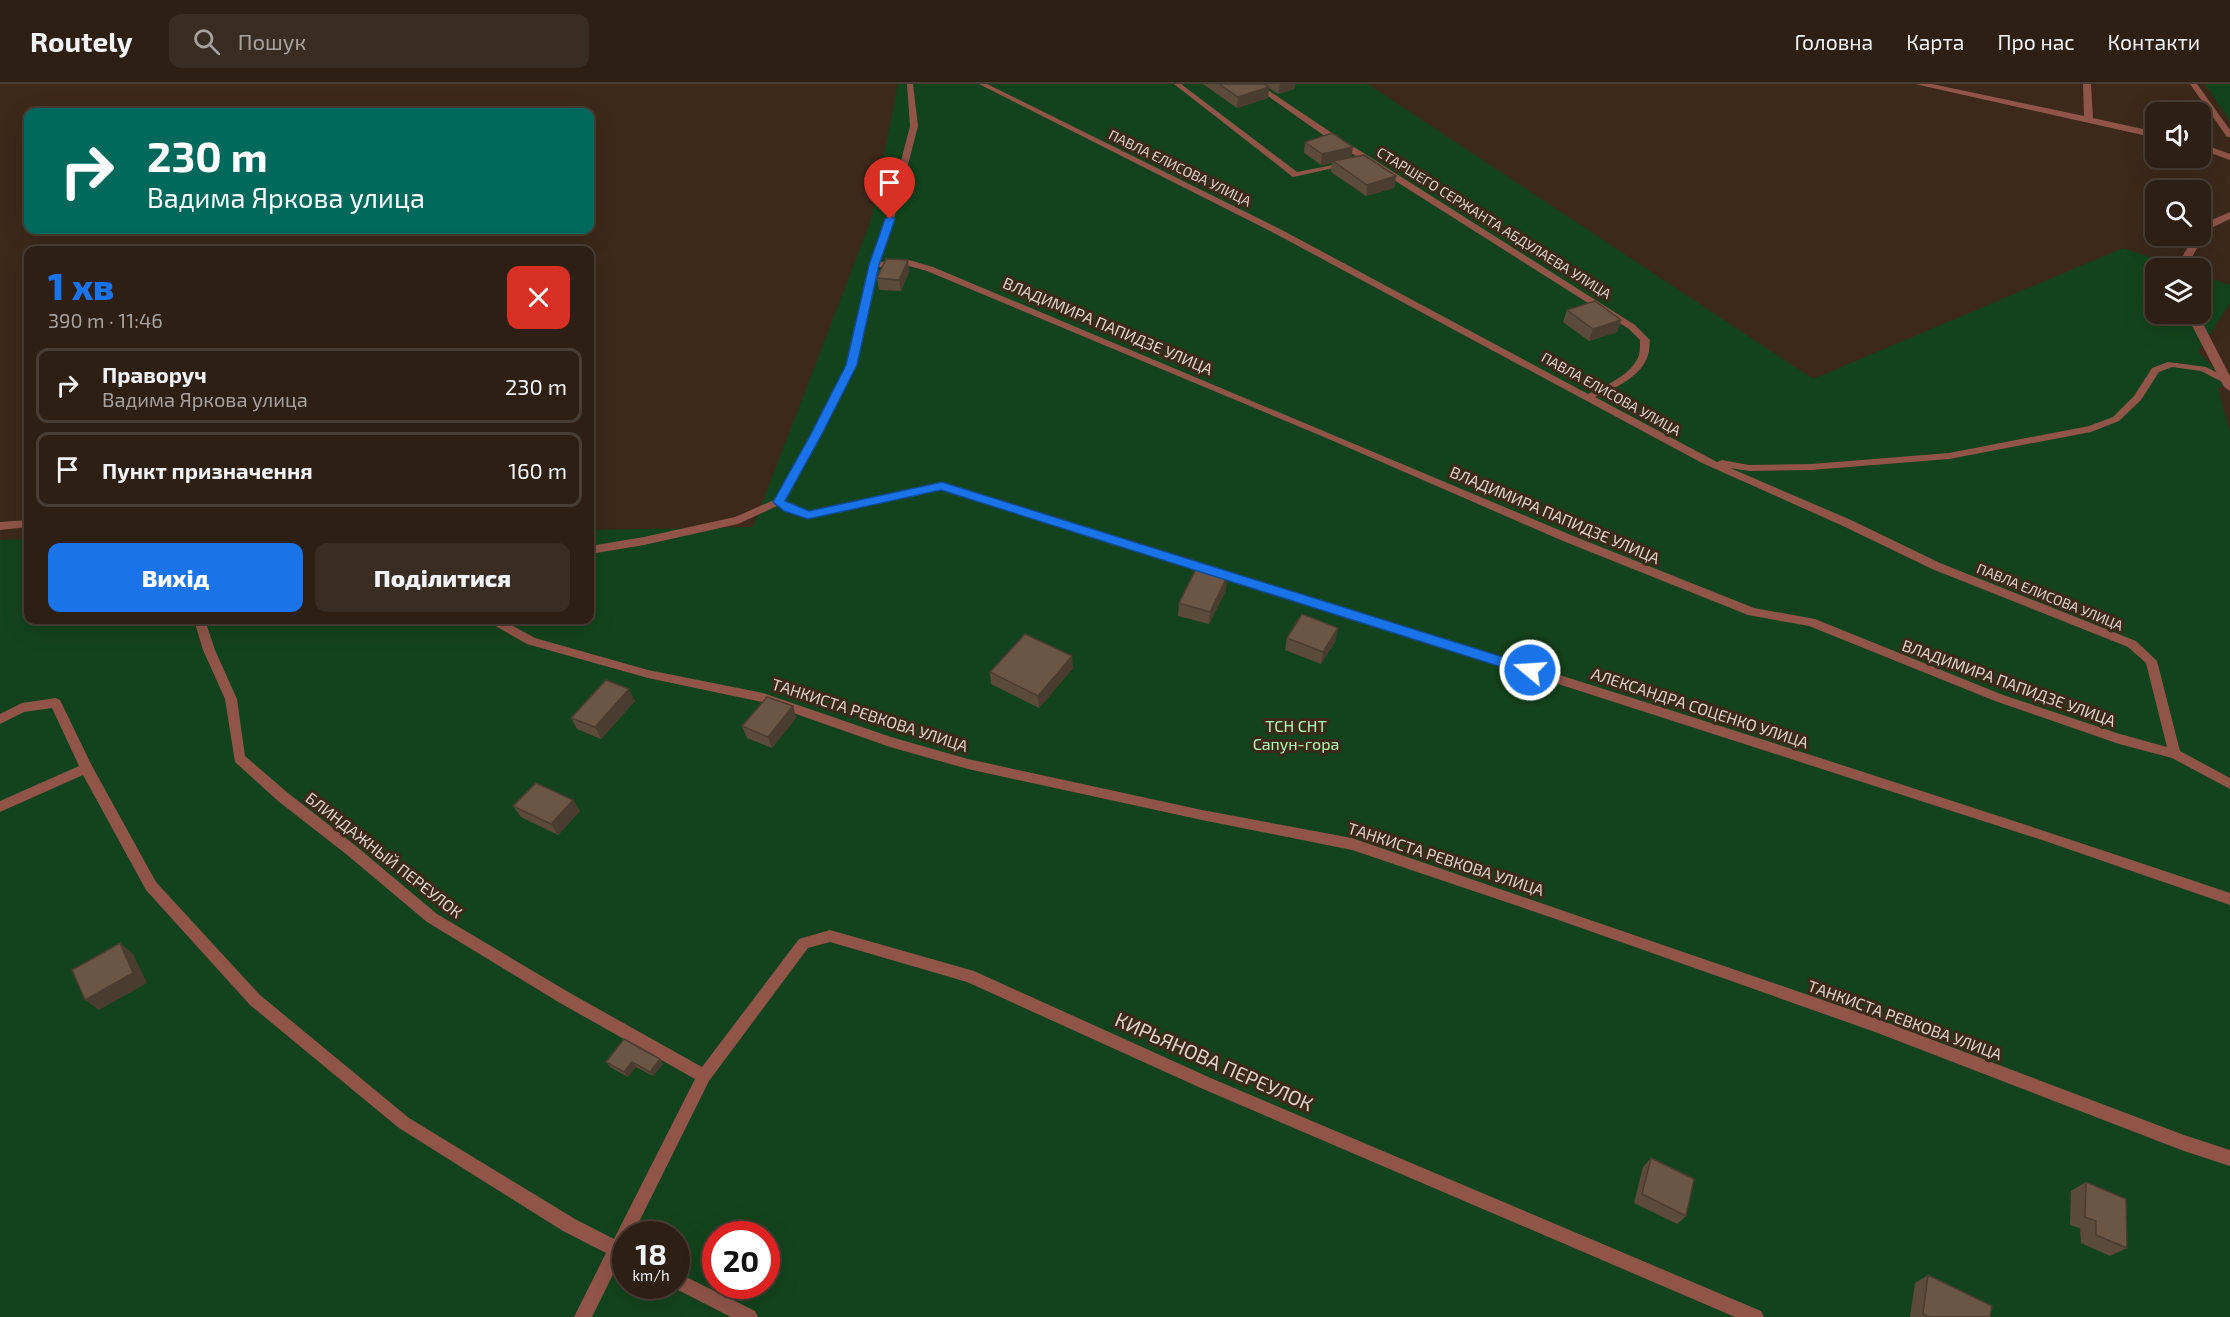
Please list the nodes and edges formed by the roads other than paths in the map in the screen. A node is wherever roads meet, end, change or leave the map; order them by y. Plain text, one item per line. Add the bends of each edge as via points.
1 (910, 84) edge
2 (982, 84) edge
3 (1177, 84) edge
4 (1254, 84) edge
5 (1919, 84) edge
6 (2087, 84) edge
7 (2193, 84) edge
8 (2089, 120) junction
9 (2145, 133) edge
10 (2230, 135) edge
11 (2211, 150) edge
12 (2230, 157) edge
13 (1369, 160) junction
14 (2230, 215) edge
15 (2211, 224) edge
16 (874, 265) junction
17 (2197, 324) edge
18 (2229, 385) edge
19 (1588, 397) junction
20 (1706, 461) junction
21 (778, 502) junction
22 (24, 524) edge
23 (0, 526) edge
24 (594, 549) edge
25 (200, 624) edge
26 (501, 624) edge
27 (0, 718) edge
28 (2175, 754) junction
29 (86, 768) junction
30 (2230, 784) edge
31 (0, 807) edge
32 (2230, 899) edge
33 (704, 1076) junction
34 (2230, 1158) edge
35 (635, 1221) edge
36 (612, 1246) edge
37 (612, 1267) edge
38 (690, 1287) edge
39 (583, 1317) edge
40 (749, 1317) edge
41 (1755, 1317) edge

1 - 16 lane via 914,126
2 - 19 lane, ПАВЛА ЕЛИСОВА УЛИЦА via 1277,231
3 - 13 lane via 1296,175
4 - 13 lane, СТАРШЕГО СЕРЖАНТА АБДУЛАЕВА УЛИЦА
5 - 8 street
6 - 8 street
7 - 10 lane
8 - 9 street
11 - 12 street
13 - 19 lane, СТАРШЕГО СЕРЖАНТА АБДУЛАЕВА УЛИЦА via 1632,327 1645,340 1644,356 1632,371
14 - 15 street
16 - 21 lane via 851,365
16 - 28 lane, ВЛАДИМИРА ПАПИДЗЕ УЛИЦА via 909,263 930,269 1752,612 1811,622 1999,698 2119,740
17 - 18 street
18 - 20 lane via 2202,369 2171,364 2155,370 2138,398 2116,418 2091,429 1949,456 1811,467 1749,468
19 - 20 lane, ПАВЛА ЕЛИСОВА УЛИЦА
20 - 28 lane, ПАВЛА ЕЛИСОВА УЛИЦА via 1936,566 2132,644 2151,662
21 - 24 lane via 738,520
21 - 32 lane, АЛЕКСАНДРА СОЦЕНКО УЛИЦА via 808,515 942,486 1485,656
22 - 23 lane
25 - 33 lane, БЛИНДАЖНЫЙ ПЕРЕУЛОК via 231,699 239,758 432,918
26 - 34 lane, ТАНКИСТА РЕВКОВА УЛИЦА via 531,640 648,674 763,698 890,742 969,764 1352,844 1853,1017
27 - 29 lane via 22,708 56,703
28 - 30 lane, ВЛАДИМИРА ПАПИДЗЕ УЛИЦА
29 - 31 lane
29 - 36 lane via 151,886 255,1000 404,1123 569,1225
33 - 35 lane, КИРЬЯНОВА ПЕРЕУЛОК
33 - 41 lane, КИРЬЯНОВА ПЕРЕУЛОК via 804,943 830,936 969,976 1208,1084
37 - 39 lane, КИРЬЯНОВА ПЕРЕУЛОК
38 - 40 lane

